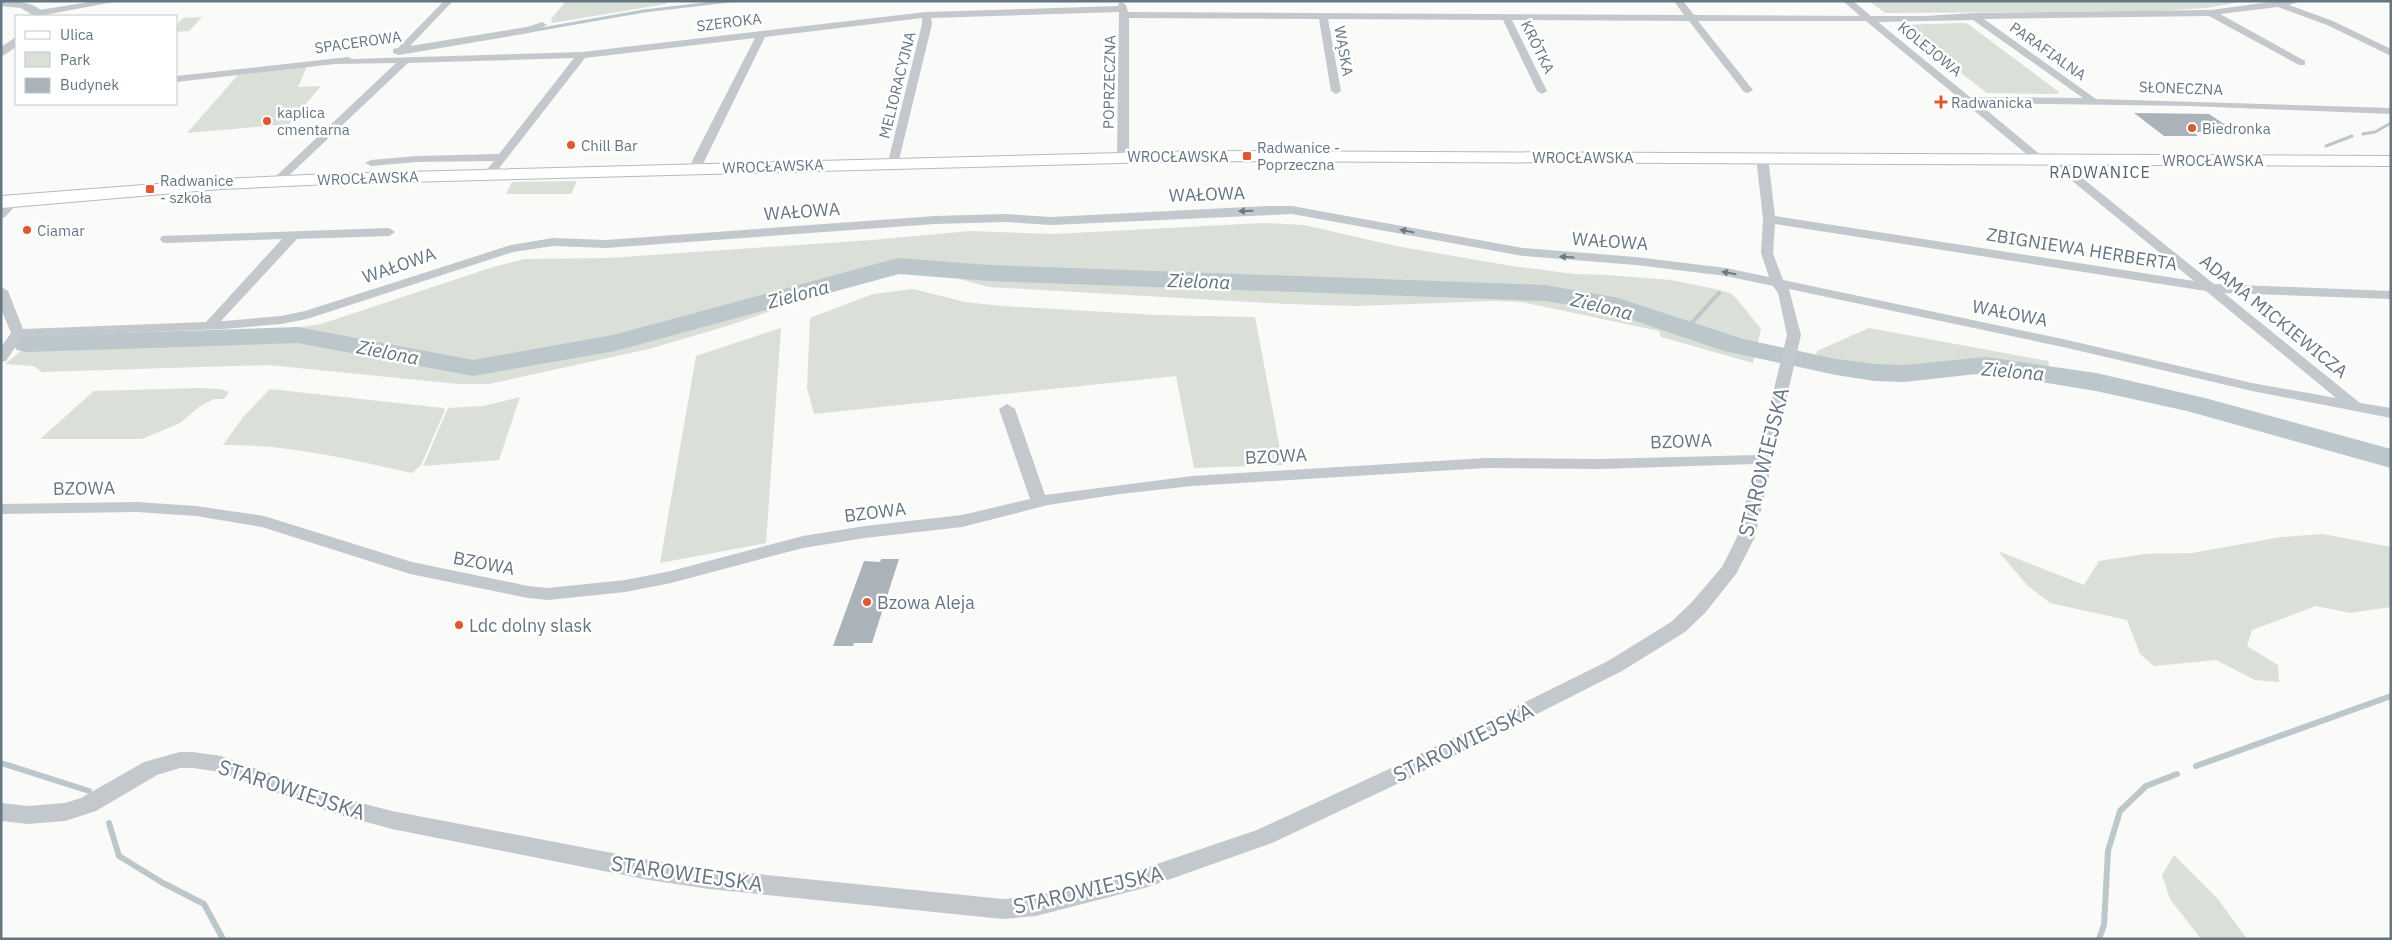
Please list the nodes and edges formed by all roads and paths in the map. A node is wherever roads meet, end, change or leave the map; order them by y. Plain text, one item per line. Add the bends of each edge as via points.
1 (115, 1) edge
2 (449, 1) edge
3 (936, 1) edge
4 (1678, 1) edge
5 (1847, 1) edge
6 (2298, 1) edge
7 (1, 3) edge
8 (2274, 3) edge
9 (1123, 8) edge
10 (939, 14) junction
11 (2211, 14) junction
12 (40, 15) edge
13 (926, 15) junction
14 (1323, 16) junction
15 (1974, 16) junction
16 (1507, 18) junction
17 (1692, 18) junction
18 (1870, 19) junction
19 (542, 25) dead end
20 (762, 33) junction
21 (2391, 40) edge
22 (2368, 41) junction
23 (15, 42) edge
24 (1, 53) edge
25 (2391, 53) edge
26 (403, 55) junction
27 (582, 55) junction
28 (338, 62) junction
29 (2302, 62) dead end
30 (178, 79) edge
31 (1542, 90) dead end
32 (1748, 90) dead end
33 (1336, 91) dead end
34 (1970, 100) junction
35 (2093, 101) junction
36 (2391, 111) edge
37 (502, 157) junction
38 (1123, 157) junction
39 (1762, 157) junction
40 (2045, 159) junction
41 (2391, 161) edge
42 (894, 162) junction
43 (371, 163) dead end
44 (696, 168) junction
45 (489, 174) junction
46 (277, 181) junction
47 (5, 205) edge
48 (1769, 219) junction
49 (389, 232) dead end
50 (293, 235) junction
51 (166, 239) dead end
52 (1777, 282) junction
53 (2211, 288) junction
54 (1, 291) edge
55 (2391, 296) edge
56 (217, 325) junction
57 (10, 345) edge
58 (2357, 407) junction
59 (1007, 409) dead end
60 (2391, 413) edge
61 (1765, 460) junction
62 (1039, 502) junction
63 (1, 509) edge
64 (1, 812) edge

1 - 12 street
2 - 26 street
3 - 10 street
4 - 17 street
5 - 18 street, KOLEJOWA
6 - 8 street
7 - 12 street via 20,5
8 - 11 street
8 - 22 street
9 - 10 street, SZEROKA
9 - 14 street, SZEROKA
9 - 38 street, POPRZECZNA
10 - 13 street, SZEROKA
11 - 15 street
11 - 29 street
13 - 20 street, SZEROKA
13 - 42 street, MELIORACYJNA via 927,24
14 - 16 street, SZEROKA
14 - 33 street, WĄSKA
15 - 18 street
15 - 35 street, PARAFIALNA
16 - 17 street, SZEROKA
16 - 31 street, KRÓTKA
17 - 18 street, SZEROKA
17 - 32 street
18 - 34 street, KOLEJOWA
19 - 26 street, SPACEROWA
20 - 27 street, SZEROKA
20 - 44 street
21 - 22 street
22 - 25 street
23 - 24 street
26 - 27 street, SZEROKA
26 - 28 street, SPACEROWA
26 - 28 street, SZEROKA via 390,61
26 - 46 street
27 - 37 street
28 - 30 street, SPACEROWA
34 - 35 street, SŁONECZNA
34 - 40 street, KOLEJOWA
35 - 36 street, SŁONECZNA
37 - 43 street
37 - 45 street
38 - 39 main road, WROCŁAWSKA
38 - 42 main road, WROCŁAWSKA
39 - 40 main road, WROCŁAWSKA
39 - 48 street, STAROWIEJSKA
40 - 41 main road, WROCŁAWSKA
40 - 53 street, ADAMA MICKIEWICZA
42 - 44 main road, WROCŁAWSKA
44 - 45 main road, WROCŁAWSKA
45 - 46 main road, WROCŁAWSKA
46 - 47 main road, WROCŁAWSKA via 86,195
48 - 52 street, STAROWIEJSKA via 1767,253
48 - 53 street, ZBIGNIEWA HERBERTA
49 - 50 street
50 - 51 street
50 - 56 street
52 -> 56 street, WAŁOWA via 1690,267 1523,252 1315,214 1267,210 1051,221 963,219 606,244 534,244 467,262 307,315
52 - 58 street, WAŁOWA via 2063,342 2252,387
52 - 61 street, STAROWIEJSKA via 1785,293 1793,330 1792,346
53 - 55 street, ZBIGNIEWA HERBERTA
53 - 58 street, ADAMA MICKIEWICZA
54 - 57 street
56 - 57 street, WAŁOWA
58 - 60 street, WAŁOWA
59 - 62 street
61 - 62 street, BZOWA via 1486,463 1192,481 1086,493
61 - 64 street, STAROWIEJSKA via 1738,558 1704,602 1678,627 1653,644 1407,770 1264,837 1148,877 1036,906 1003,910 649,870 392,820 333,804 221,764 193,760 151,768 88,805 65,812 28,816
62 - 63 street, BZOWA via 962,521 803,542 625,586 548,594 410,568 264,522 196,510 137,507

